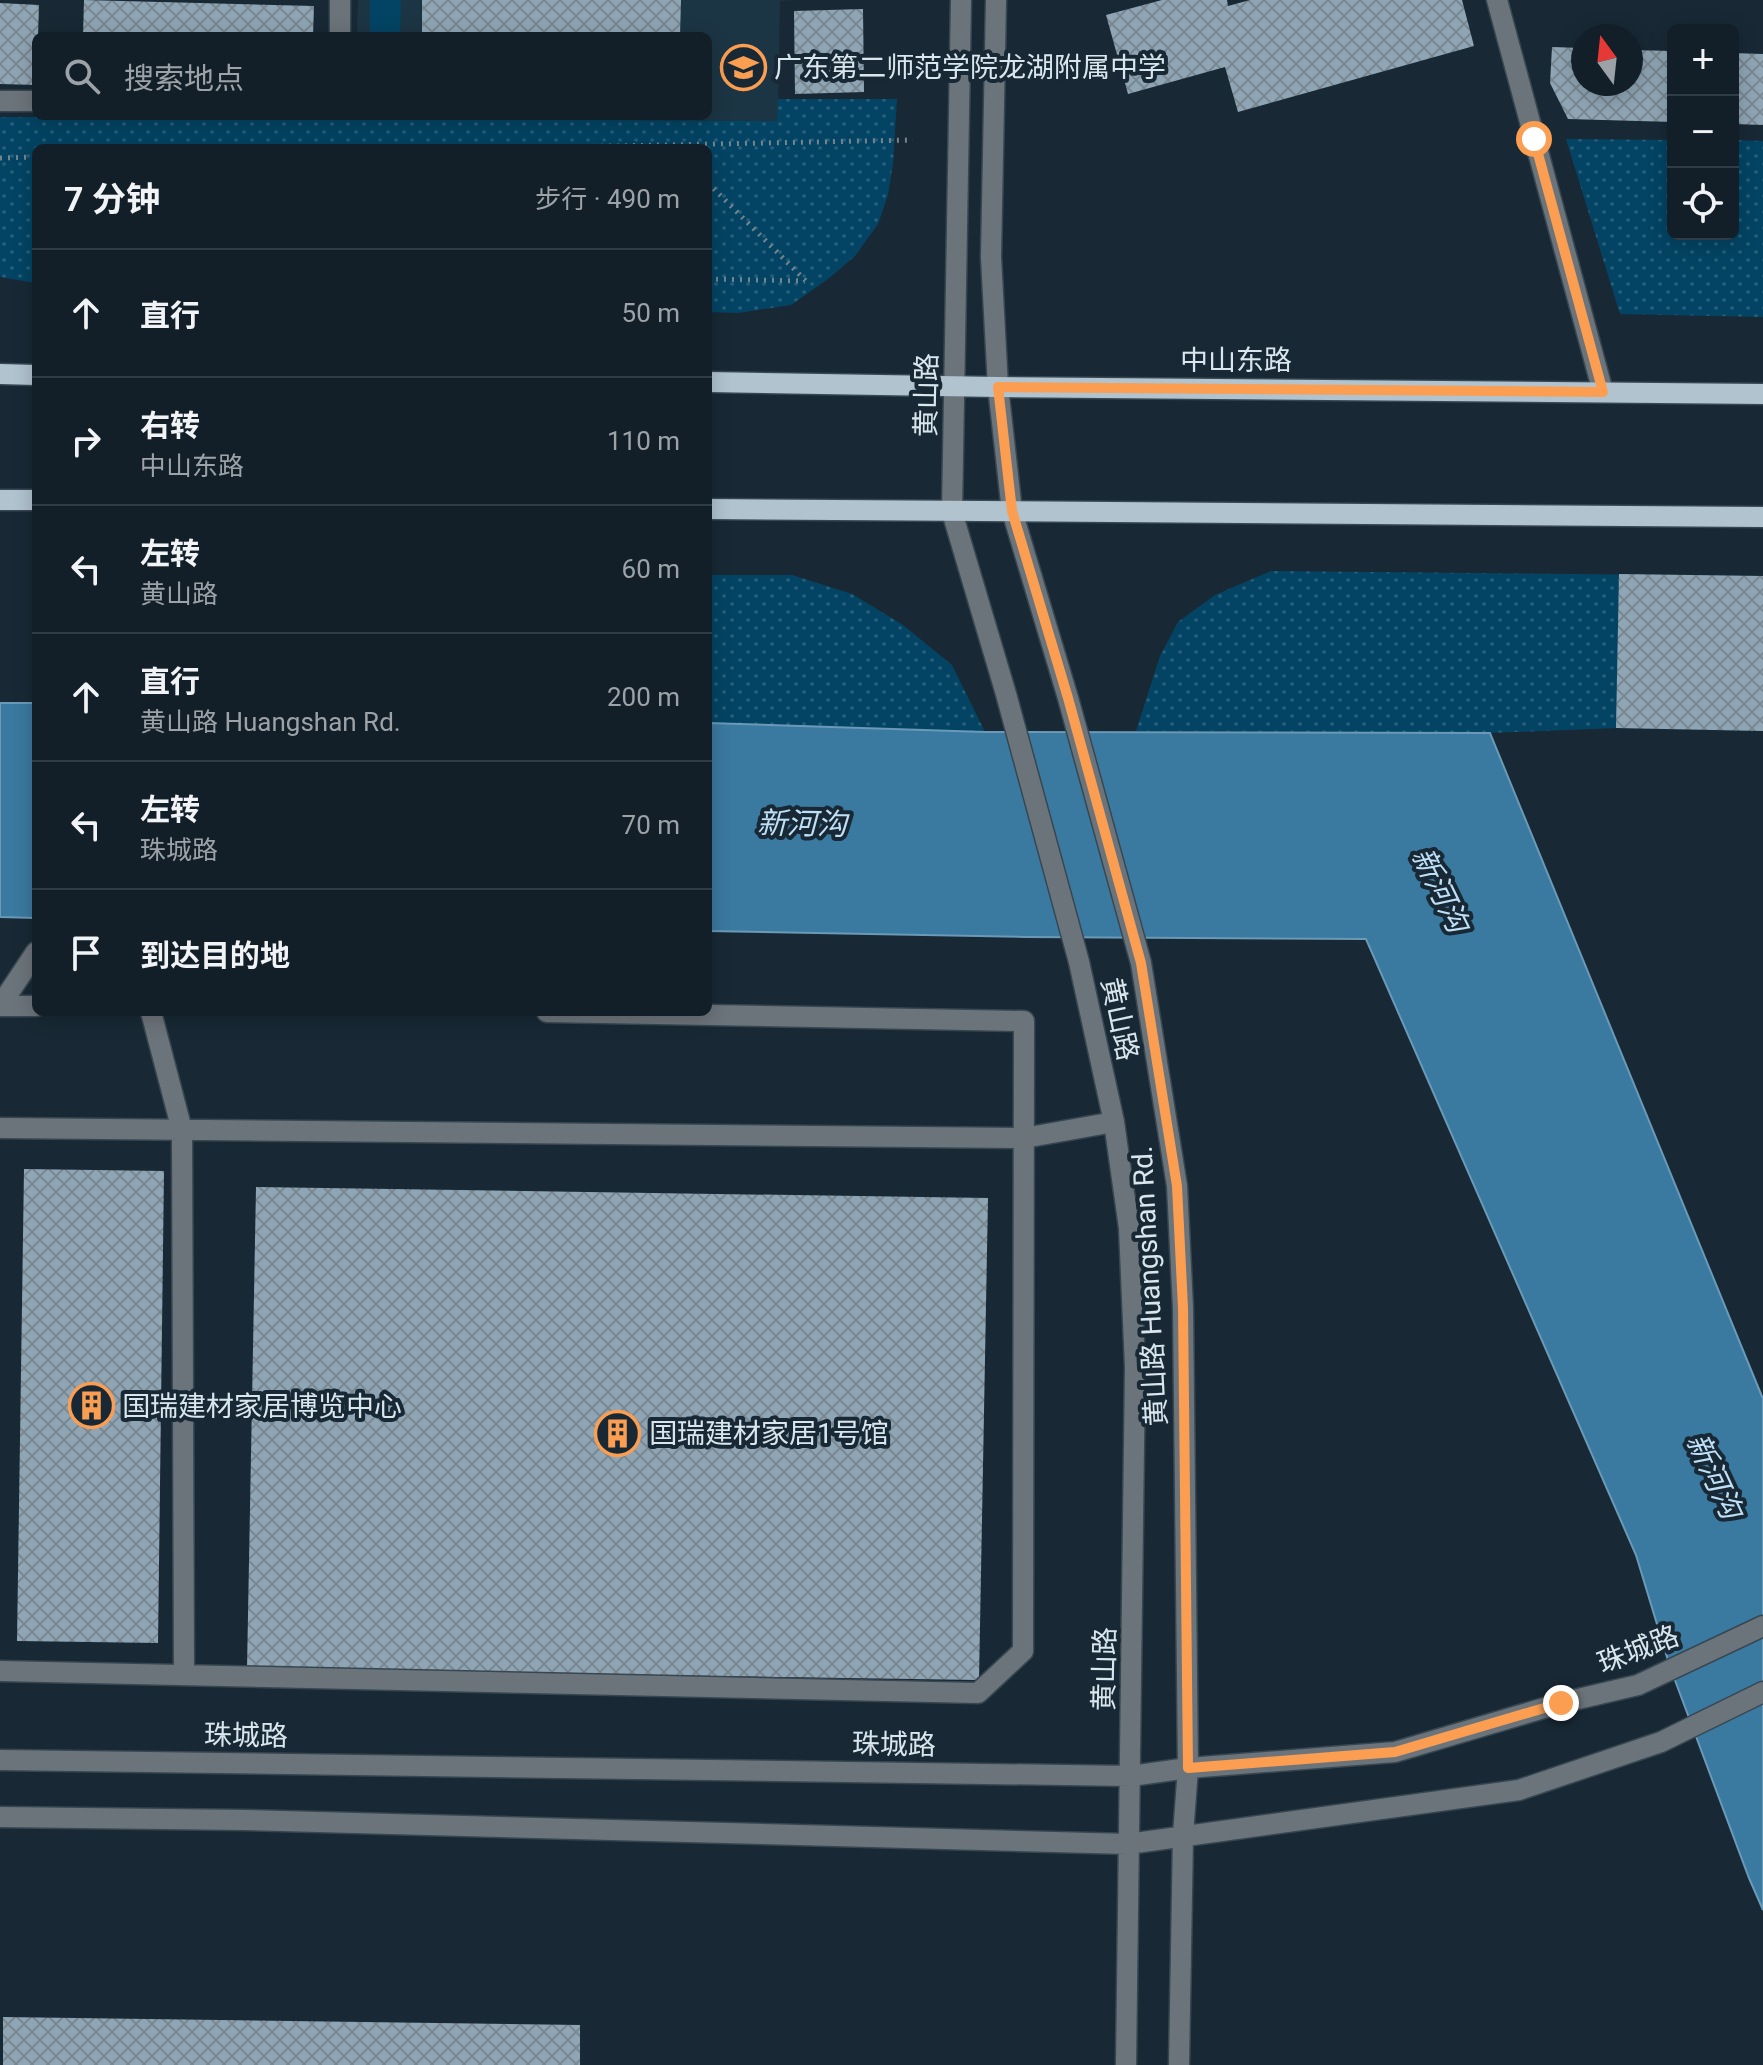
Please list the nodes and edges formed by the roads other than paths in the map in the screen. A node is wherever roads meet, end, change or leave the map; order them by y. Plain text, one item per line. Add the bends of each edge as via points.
1 (340, 0) edge
2 (961, 0) edge
3 (996, 0) edge
4 (1497, 0) edge
5 (340, 32) edge
6 (0, 101) edge
7 (32, 101) edge
8 (0, 374) edge
9 (32, 375) edge
10 (712, 382) edge
11 (954, 385) junction
12 (998, 387) junction
13 (1603, 392) junction
14 (1763, 394) edge
15 (0, 500) edge
16 (32, 500) edge
17 (712, 509) edge
18 (1012, 511) junction
19 (952, 512) junction
20 (1763, 517) edge
21 (32, 958) edge
22 (0, 1006) edge
23 (32, 1006) edge
24 (712, 1015) edge
25 (152, 1016) edge
26 (1114, 1122) junction
27 (0, 1128) edge
28 (182, 1130) junction
29 (1024, 1138) junction
30 (1763, 1626) edge
31 (0, 1671) edge
32 (184, 1675) junction
33 (1763, 1692) edge
34 (0, 1760) edge
35 (1188, 1768) junction
36 (1131, 1776) junction
37 (0, 1817) edge
38 (1183, 1835) junction
39 (1128, 1844) junction
40 (1126, 2065) edge
41 (1179, 2065) edge

1 - 5 street
2 - 11 street, 黄山路
3 - 12 street via 991,257
4 - 13 street
6 - 7 street
8 - 9 main road
10 - 11 main road, 中山东路
11 - 12 main road, 中山东路
11 - 19 street, 黄山路
12 - 13 main road, 中山东路
12 - 18 street
13 - 14 main road, 中山东路
15 - 16 main road
17 - 19 main road
18 - 19 main road
18 - 20 main road
18 - 35 street, 黄山路 Huangshan Rd. via 1141,963 1177,1186
19 - 26 street, 黄山路 via 1079,962
21 - 22 street
22 - 23 street
24 - 29 street via 1024,1021
25 - 28 street
26 - 29 street
26 - 36 street, 黄山路 via 1129,1228 1135,1367
27 - 28 street
28 - 29 street
28 - 32 street
29 - 32 street via 1023,1651 978,1693
30 - 35 street, 珠城路 via 1638,1685 1395,1752
31 - 32 street
33 - 38 street via 1661,1742 1519,1790
34 - 36 street, 珠城路
35 - 36 street, 珠城路
35 - 38 street, 黄山路 Huangshan Rd.
36 - 39 street, 黄山路
37 - 39 street
38 - 39 street
38 - 41 street
39 - 40 street, 黄山路

